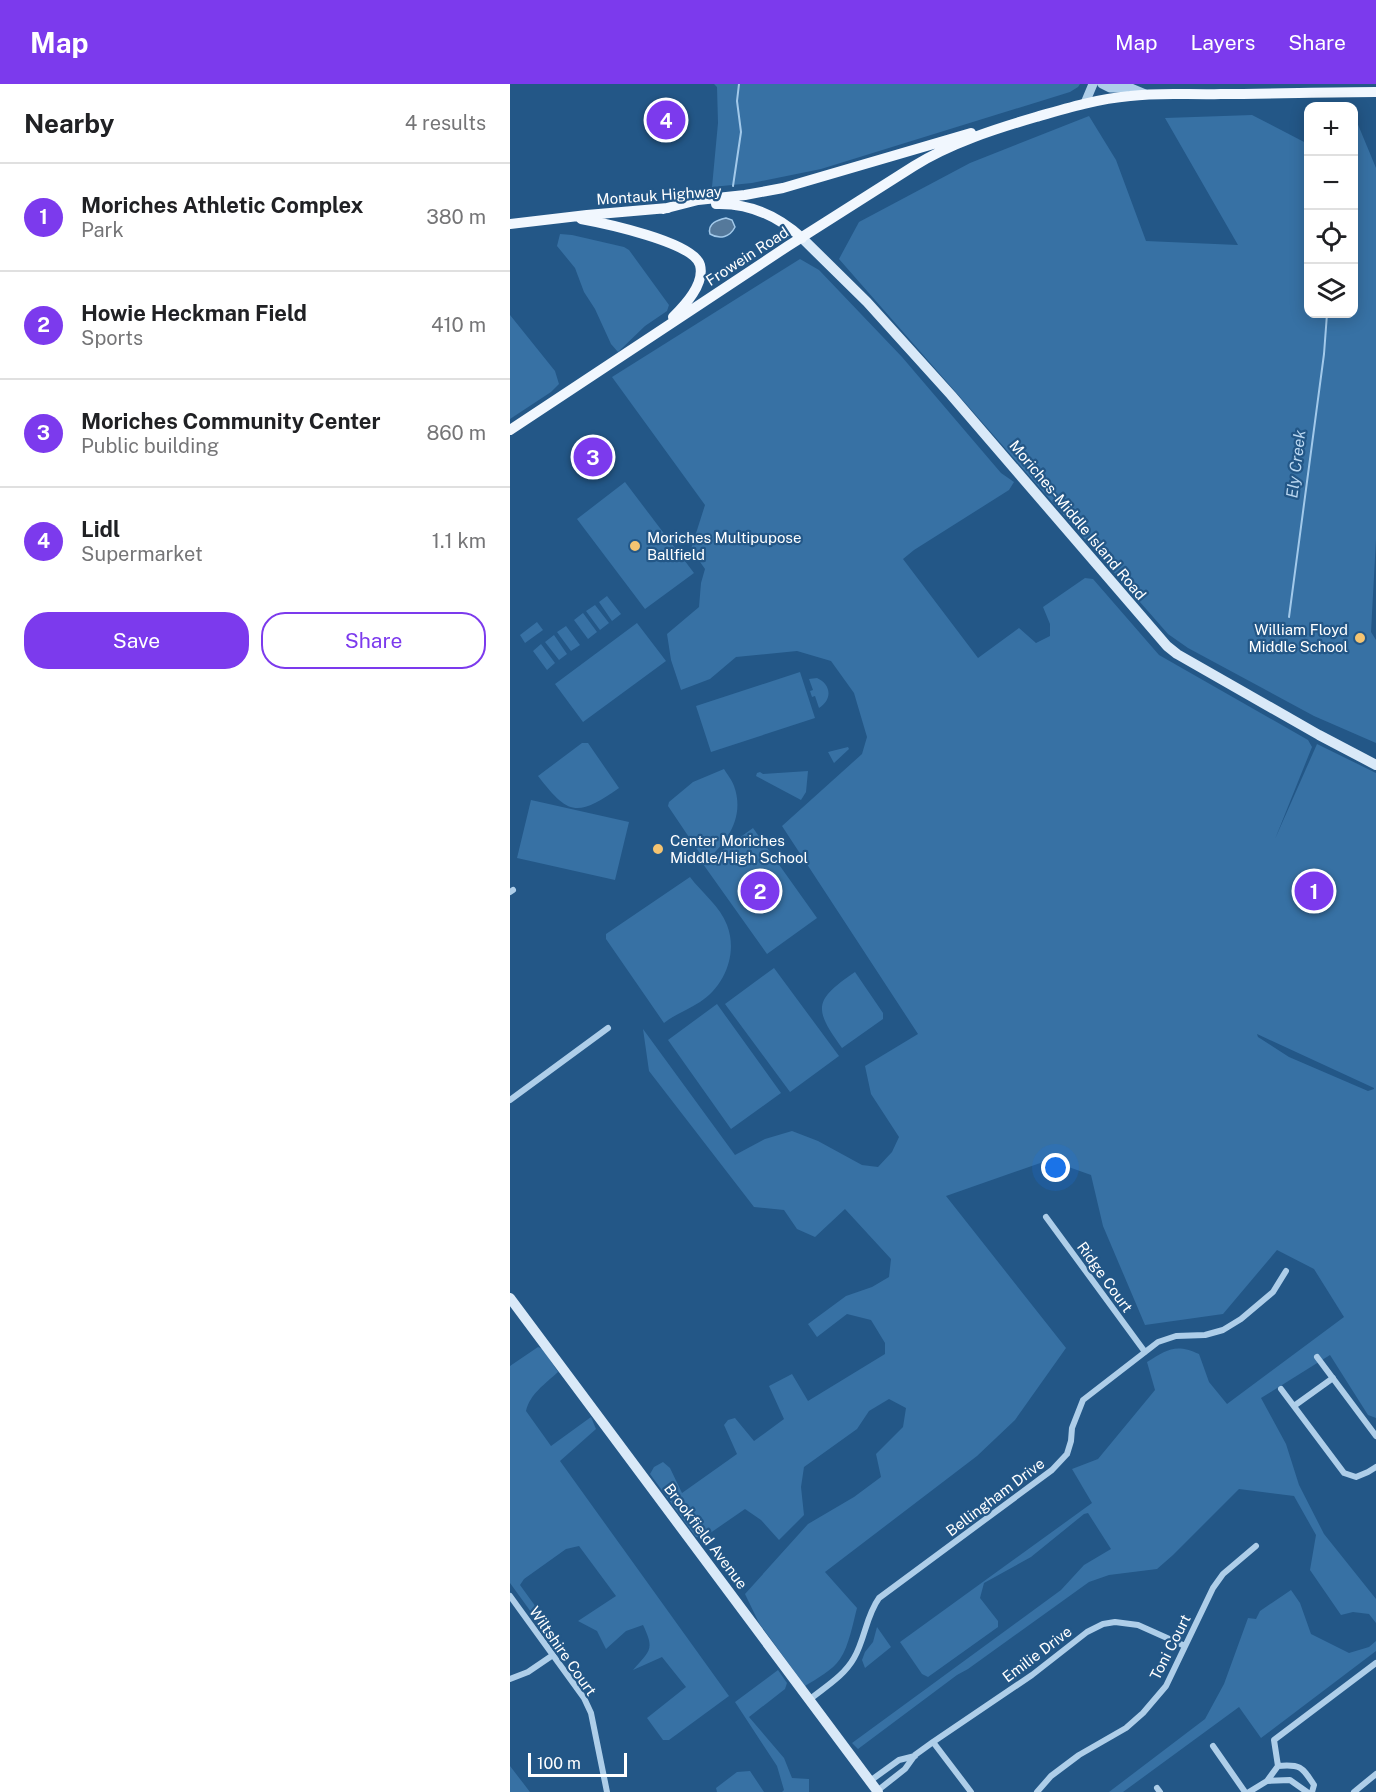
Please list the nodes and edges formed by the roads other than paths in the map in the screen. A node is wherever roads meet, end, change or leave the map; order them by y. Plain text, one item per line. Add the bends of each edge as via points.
1 (1093, 84) edge
2 (1102, 84) edge
3 (1376, 92) edge
4 (1145, 94) junction
5 (1085, 103) junction
6 (1010, 124) junction
7 (663, 208) junction
8 (572, 217) junction
9 (510, 224) edge
10 (802, 237) junction
11 (661, 330) junction
12 (510, 430) edge
13 (1376, 765) edge
14 (608, 1028) dead end
15 (510, 1100) edge
16 (1046, 1217) dead end
17 (1286, 1271) dead end
18 (510, 1298) edge
19 (1145, 1352) junction
20 (1317, 1357) dead end
21 (1333, 1378) junction
22 (1281, 1389) dead end
23 (1294, 1406) junction
24 (1376, 1436) edge
25 (1376, 1467) edge
26 (1256, 1546) dead end
27 (510, 1596) edge
28 (1185, 1646) junction
29 (553, 1655) junction
30 (1376, 1663) edge
31 (510, 1679) edge
32 (809, 1700) junction
33 (933, 1742) junction
34 (1214, 1746) dead end
35 (915, 1755) junction
36 (895, 1763) junction
37 (1278, 1766) junction
38 (902, 1772) junction
39 (1376, 1774) edge
40 (870, 1781) junction
41 (1267, 1781) junction
42 (878, 1791) edge
43 (607, 1792) edge
44 (971, 1792) edge
45 (1037, 1792) edge
46 (1247, 1792) edge
47 (1307, 1792) edge
48 (1312, 1792) edge
49 (1354, 1792) edge

1 - 5 street
2 - 4 street
3 - 4 main road
4 - 5 main road
5 - 6 main road
6 - 7 main road via 783,188
6 - 10 main road, Frowein Road via 922,161
7 - 8 main road, Montauk Highway
7 - 10 main road, Montauk Highway via 744,206 774,218
8 - 9 main road, Montauk Highway
8 - 11 main road via 642,233 697,259 700,273 693,291
10 - 11 main road, Frowein Road
10 - 13 main road, Moriches-Middle Island Road via 951,394 1167,646
11 - 12 main road, Frowein Road
14 - 15 street
16 - 19 street, Ridge Court
17 - 19 street, Bellingham Drive via 1273,1292 1223,1330 1176,1336
18 - 32 main road, Brookfield Avenue
19 - 32 street, Bellingham Drive via 1083,1400 1067,1454 1052,1470 879,1598 871,1608 854,1659
20 - 21 street
21 - 23 street
21 - 24 street
22 - 23 street
23 - 25 street via 1344,1473 1356,1478
26 - 28 street, Toni Court via 1222,1574
27 - 29 street, Wiltshire Court
28 - 33 street, Emilie Drive via 1138,1625 1103,1624
28 - 45 street, Toni Court via 1166,1686 1143,1713 1126,1728 1079,1755
29 - 31 street
29 - 43 street, Wiltshire Court via 591,1713
30 - 37 street via 1274,1740
32 - 40 main road, Brookfield Avenue
33 - 35 street, Emilie Drive
33 - 44 street
34 - 46 street
35 - 36 street, Emilie Drive
35 - 38 street, Emilie Drive
36 - 38 street
36 - 40 street, Emilie Drive
37 - 41 street
37 - 48 street via 1302,1767 1314,1785
38 - 42 street, Emilie Drive
39 - 49 street
40 - 42 main road, Brookfield Avenue
41 - 46 street
41 - 47 street via 1290,1780

